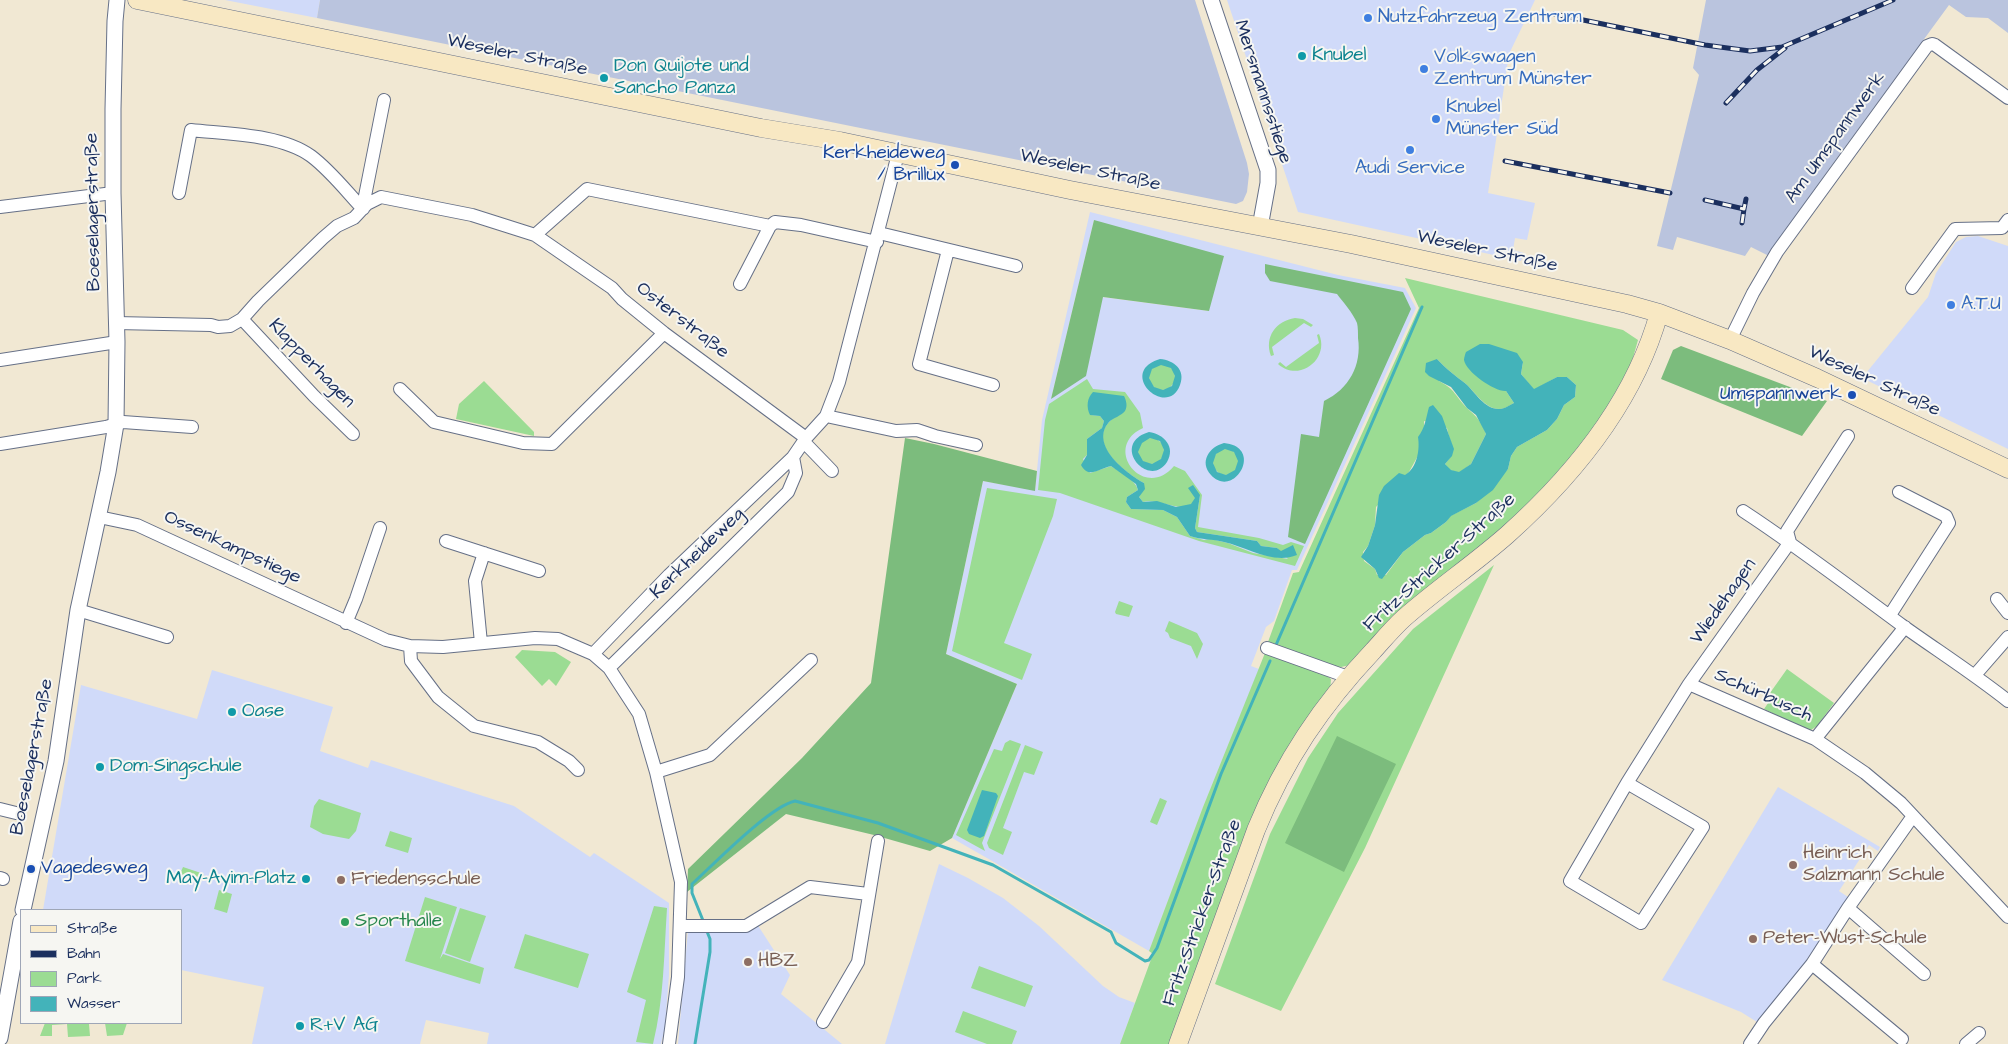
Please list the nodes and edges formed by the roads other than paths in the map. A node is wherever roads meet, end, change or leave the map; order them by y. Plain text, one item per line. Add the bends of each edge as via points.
1 (117, 0) edge
2 (137, 0) edge
3 (1210, 0) edge
4 (2008, 98) edge
5 (384, 100) dead end
6 (898, 154) junction
7 (113, 193) junction
8 (179, 193) dead end
9 (0, 207) edge
10 (365, 207) junction
11 (2008, 220) edge
12 (773, 224) junction
13 (1260, 228) junction
14 (535, 235) junction
15 (878, 237) junction
16 (948, 250) junction
17 (1016, 266) dead end
18 (740, 284) dead end
19 (1912, 288) dead end
20 (1659, 313) junction
21 (242, 320) junction
22 (116, 323) junction
23 (664, 333) junction
24 (1730, 340) junction
25 (117, 342) junction
26 (0, 360) edge
27 (993, 385) dead end
28 (400, 389) dead end
29 (826, 416) junction
30 (116, 424) junction
31 (192, 427) dead end
32 (354, 434) dead end
33 (1848, 436) dead end
34 (805, 440) junction
35 (0, 444) edge
36 (976, 445) dead end
37 (794, 457) junction
38 (2008, 470) edge
39 (832, 471) dead end
40 (1899, 492) dead end
41 (1743, 510) dead end
42 (99, 517) junction
43 (380, 528) dead end
44 (446, 541) dead end
45 (1790, 542) junction
46 (484, 553) junction
47 (539, 571) dead end
48 (1997, 600) dead end
49 (78, 610) junction
50 (2008, 613) edge
51 (1890, 616) junction
52 (346, 623) junction
53 (1904, 626) junction
54 (166, 637) dead end
55 (2008, 637) edge
56 (481, 643) junction
57 (410, 646) junction
58 (1267, 648) dead end
59 (593, 654) junction
60 (811, 660) dead end
61 (609, 668) junction
62 (1975, 675) junction
63 (1348, 677) junction
64 (1689, 684) junction
65 (2008, 701) edge
66 (1814, 739) junction
67 (578, 770) dead end
68 (656, 772) junction
69 (1627, 783) junction
70 (0, 808) edge
71 (16, 813) dead end
72 (1913, 816) junction
73 (878, 841) dead end
74 (868, 894) junction
75 (1848, 908) junction
76 (24, 909) edge
77 (2008, 917) edge
78 (686, 926) junction
79 (20, 927) edge
80 (1812, 964) junction
81 (1924, 974) dead end
82 (823, 1022) dead end
83 (1979, 1033) dead end
84 (0, 1038) edge
85 (1902, 1039) dead end
86 (670, 1044) edge
87 (1178, 1044) edge
88 (1750, 1044) edge
89 (1966, 1044) edge

1 - 7 street, Boeselagerstraße via 114,21
2 - 6 main road, Weseler Straße
3 - 13 street, Mersmannsstiege via 1268,170
4 - 24 street, Am Umspannwerk via 1935,45 1927,46 1777,252
5 - 10 street
6 - 13 main road, Weseler Straße
6 - 15 street, Kerkheideweg
7 - 9 street
7 - 22 street, Boeselagerstraße
8 - 10 street via 191,130 268,139 291,145 310,155
10 - 14 street, Osterstraße via 381,197 472,215
10 - 21 street, Osterstraße via 323,238
11 - 19 street via 2002,228 1955,229
12 - 14 street via 587,189
12 - 15 street
12 - 18 street
13 - 20 main road, Weseler Straße via 1600,297
14 - 23 street, Osterstraße via 612,288
15 - 16 street
15 - 29 street, Kerkheideweg via 839,382
16 - 17 street
16 - 27 street via 919,364
20 - 24 main road, Weseler Straße
20 - 63 main road, Fritz-Stricker-Straße via 1651,340 1632,380 1612,414 1568,472 1507,535 1404,619
21 - 22 street via 222,327 210,324
21 - 32 street, Klapperhagen
22 - 25 street, Boeselagerstraße
23 - 28 street via 552,444 523,443 434,422
23 - 34 street, Osterstraße
24 - 38 main road, Weseler Straße
25 - 26 street
25 - 30 street, Boeselagerstraße
29 - 34 street, Kerkheideweg
29 - 36 street via 896,431 918,430
30 - 31 street
30 - 35 street
30 - 42 street, Boeselagerstraße
33 - 45 street, Wiedehagen via 1787,531
34 - 37 street, Kerkheideweg
34 - 39 street
37 - 59 street, Kerkheideweg via 669,574
37 - 61 street, Kerkheideweg via 796,473 788,492
40 - 51 street via 1946,516 1949,523
41 - 45 street
42 - 49 street, Boeselagerstraße
42 - 52 street, Ossenkampstiege via 137,525
43 - 52 street
44 - 46 street
45 - 51 street
45 - 64 street, Wiedehagen
46 - 47 street
46 - 56 street via 475,581
48 - 50 street
49 - 54 street
49 - 76 street, Boeselagerstraße via 56,761
51 - 53 street
52 - 57 street, Ossenkampstiege
53 - 62 street
53 - 66 street
55 - 62 street
56 - 57 street, Ossenkampstiege
56 - 59 street, Ossenkampstiege via 558,639
57 - 67 street via 411,661 438,697 474,726 538,742
58 - 63 street
59 - 61 street, Ossenkampstiege
60 - 68 street via 710,755
61 - 68 street, Ossenkampstiege via 639,714
62 - 65 street
63 - 87 main road, Fritz-Stricker-Straße via 1295,751 1270,798
64 - 66 street, Schürbusch
64 - 69 street, Schürbusch
66 - 72 street, Schürbusch via 1866,773
68 - 78 street, Ossenkampstiege via 680,882
69 - 69 street, Schürbusch via 1570,881 1641,923 1703,827
70 - 71 street, Boeselagerstraße
72 - 75 street
72 - 77 street, Schürbusch
73 - 74 street
74 - 78 street via 810,887 746,926
74 - 82 street via 858,962
75 - 80 street
75 - 81 street
78 - 86 street, Ossenkampstiege
79 - 84 street
80 - 85 street
80 - 88 street
83 - 89 street

